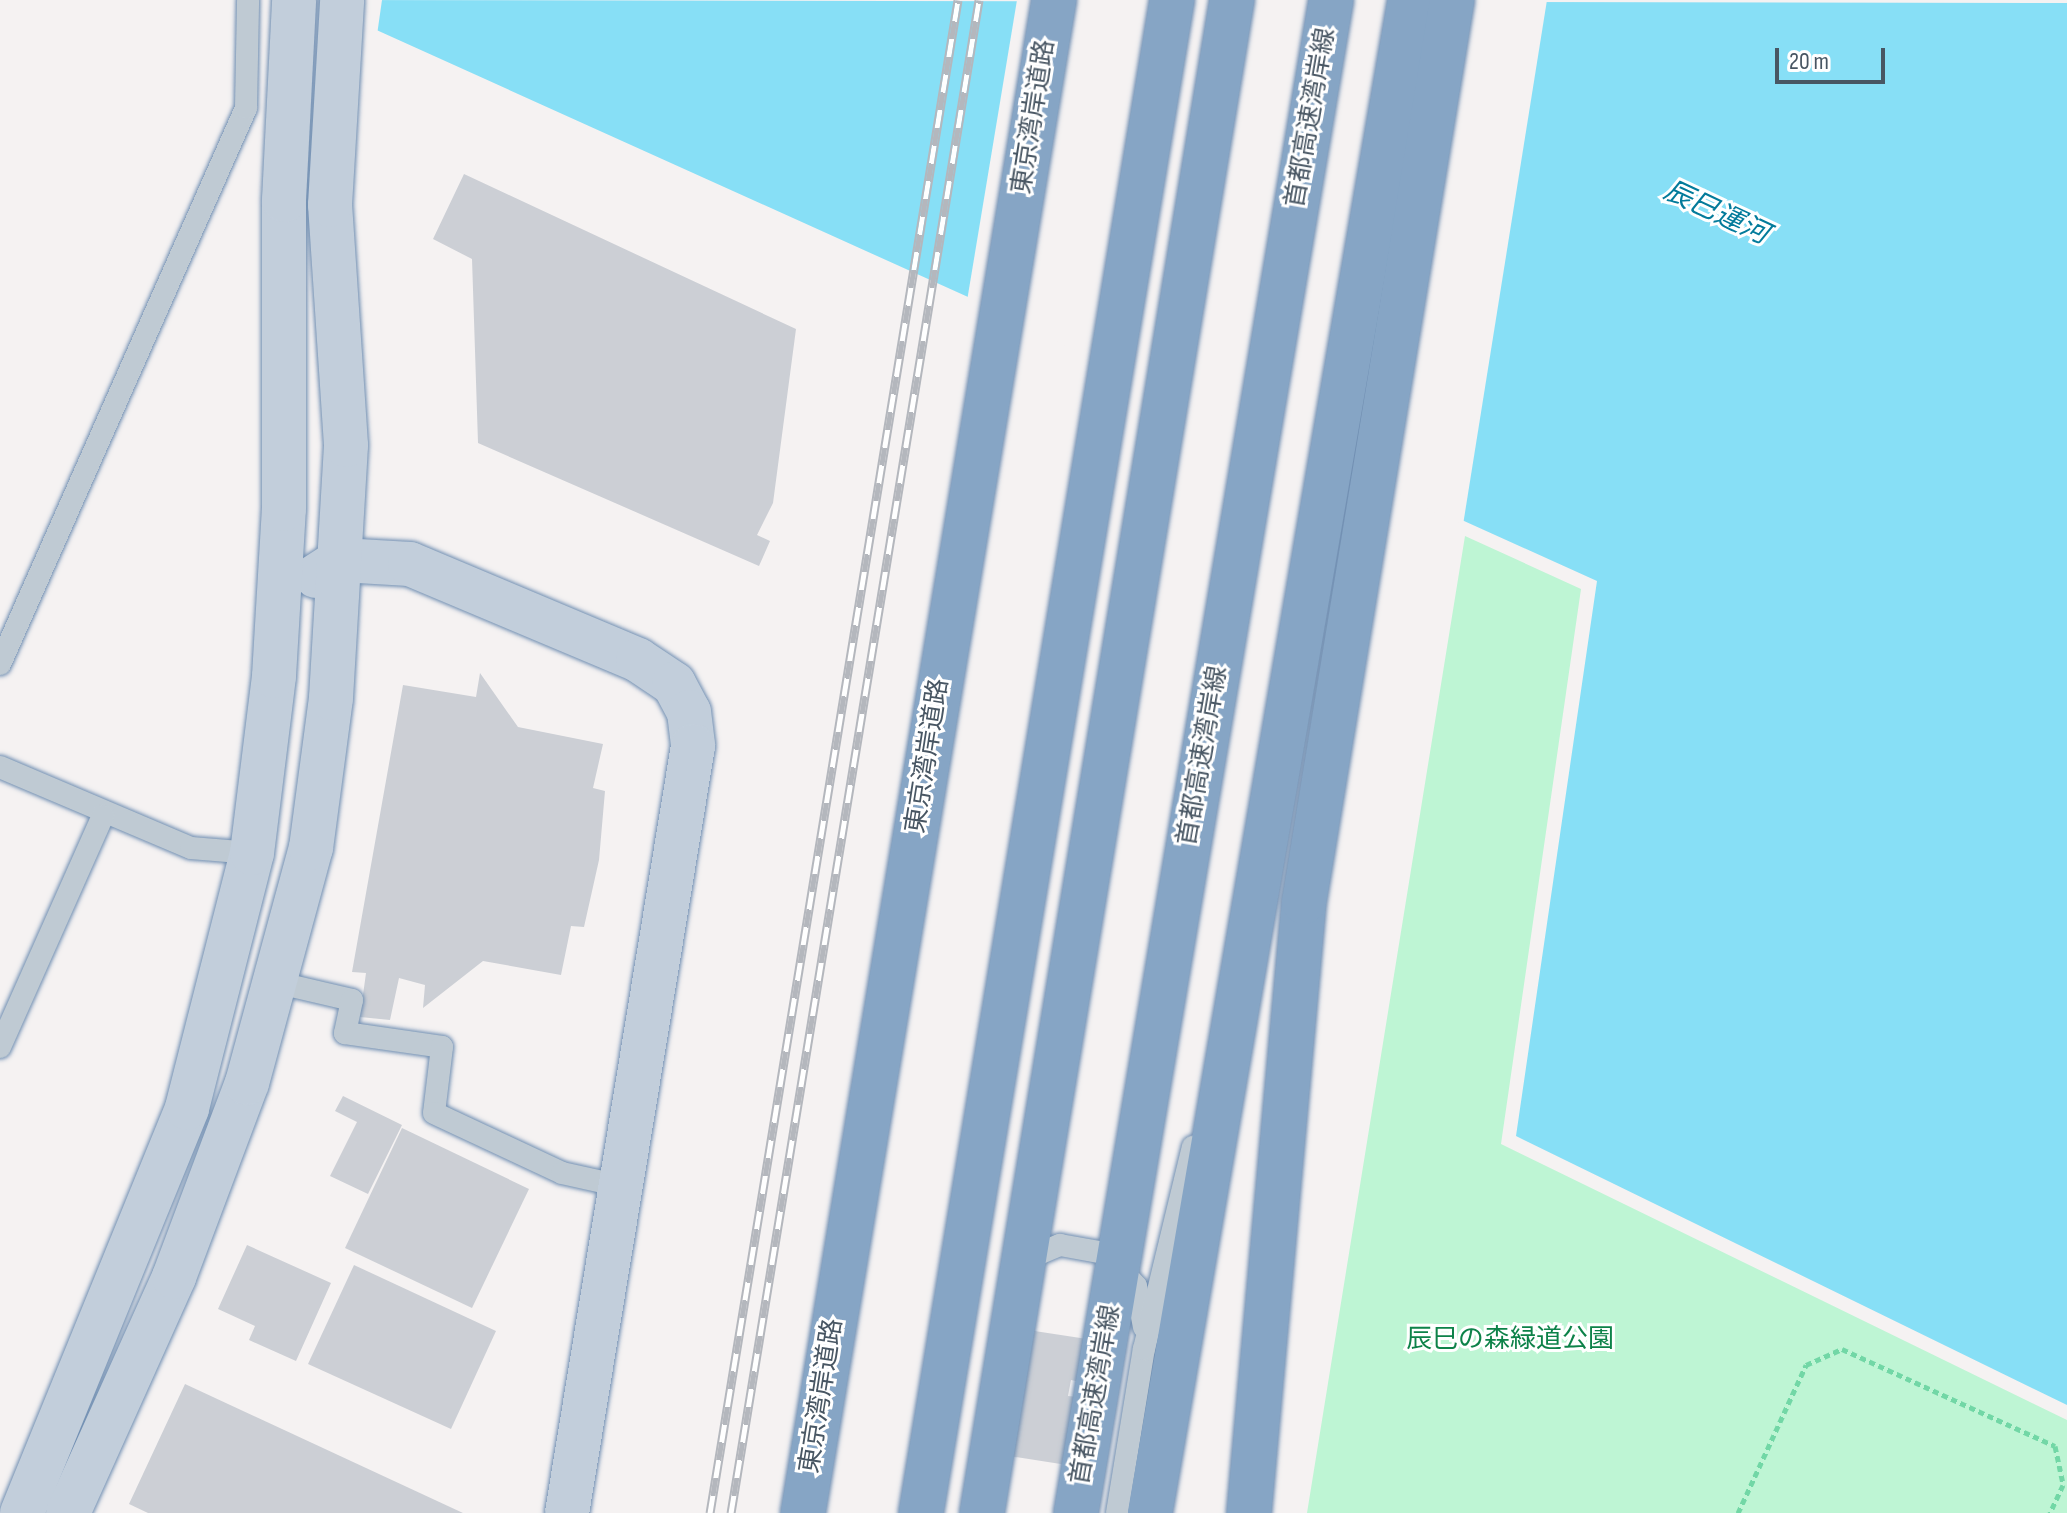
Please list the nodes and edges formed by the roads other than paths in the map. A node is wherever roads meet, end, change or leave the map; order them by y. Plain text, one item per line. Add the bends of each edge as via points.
1 (248, 0) edge
2 (294, 0) edge
3 (342, 0) edge
4 (1054, 0) edge
5 (1172, 0) edge
6 (1232, 0) edge
7 (1331, 0) edge
8 (1410, 0) edge
9 (1452, 0) edge
10 (341, 560) junction
11 (0, 664) edge
12 (0, 767) edge
13 (103, 816) junction
14 (252, 853) junction
15 (1256, 882) junction
16 (279, 983) junction
17 (0, 1047) edge
18 (621, 1186) junction
19 (1144, 1349) junction
20 (22, 1513) edge
21 (68, 1513) edge
22 (567, 1513) edge
23 (803, 1513) edge
24 (921, 1513) edge
25 (962, 1513) edge
26 (982, 1513) edge
27 (1076, 1513) edge
28 (1117, 1513) edge
29 (1150, 1513) edge
30 (1249, 1513) edge

1 - 11 lane via 246,108
2 - 14 street via 284,200 284,509 274,676
3 - 10 street via 330,205 346,445
4 - 23 highway, 東京湾岸道路
5 - 24 highway
6 - 26 highway
7 - 27 highway, 首都高速湾岸線
8 - 15 highway via 1395,117
9 - 30 highway via 1338,684 1282,1094
10 - 14 street via 316,575 308,593 297,707
10 - 16 street via 311,848
10 - 18 street via 410,564 638,660 674,684 689,712 693,746
12 - 13 lane
13 - 14 lane via 191,848
13 - 17 lane
14 - 20 street via 187,1108
15 - 19 lane
15 - 29 highway
16 - 18 lane via 352,1000 345,1033 442,1047 434,1113 562,1173
16 - 21 street via 174,1277
18 - 22 street
19 - 25 lane via 1136,1286 1105,1253 1060,1245 1017,1265 998,1299
19 - 28 lane

